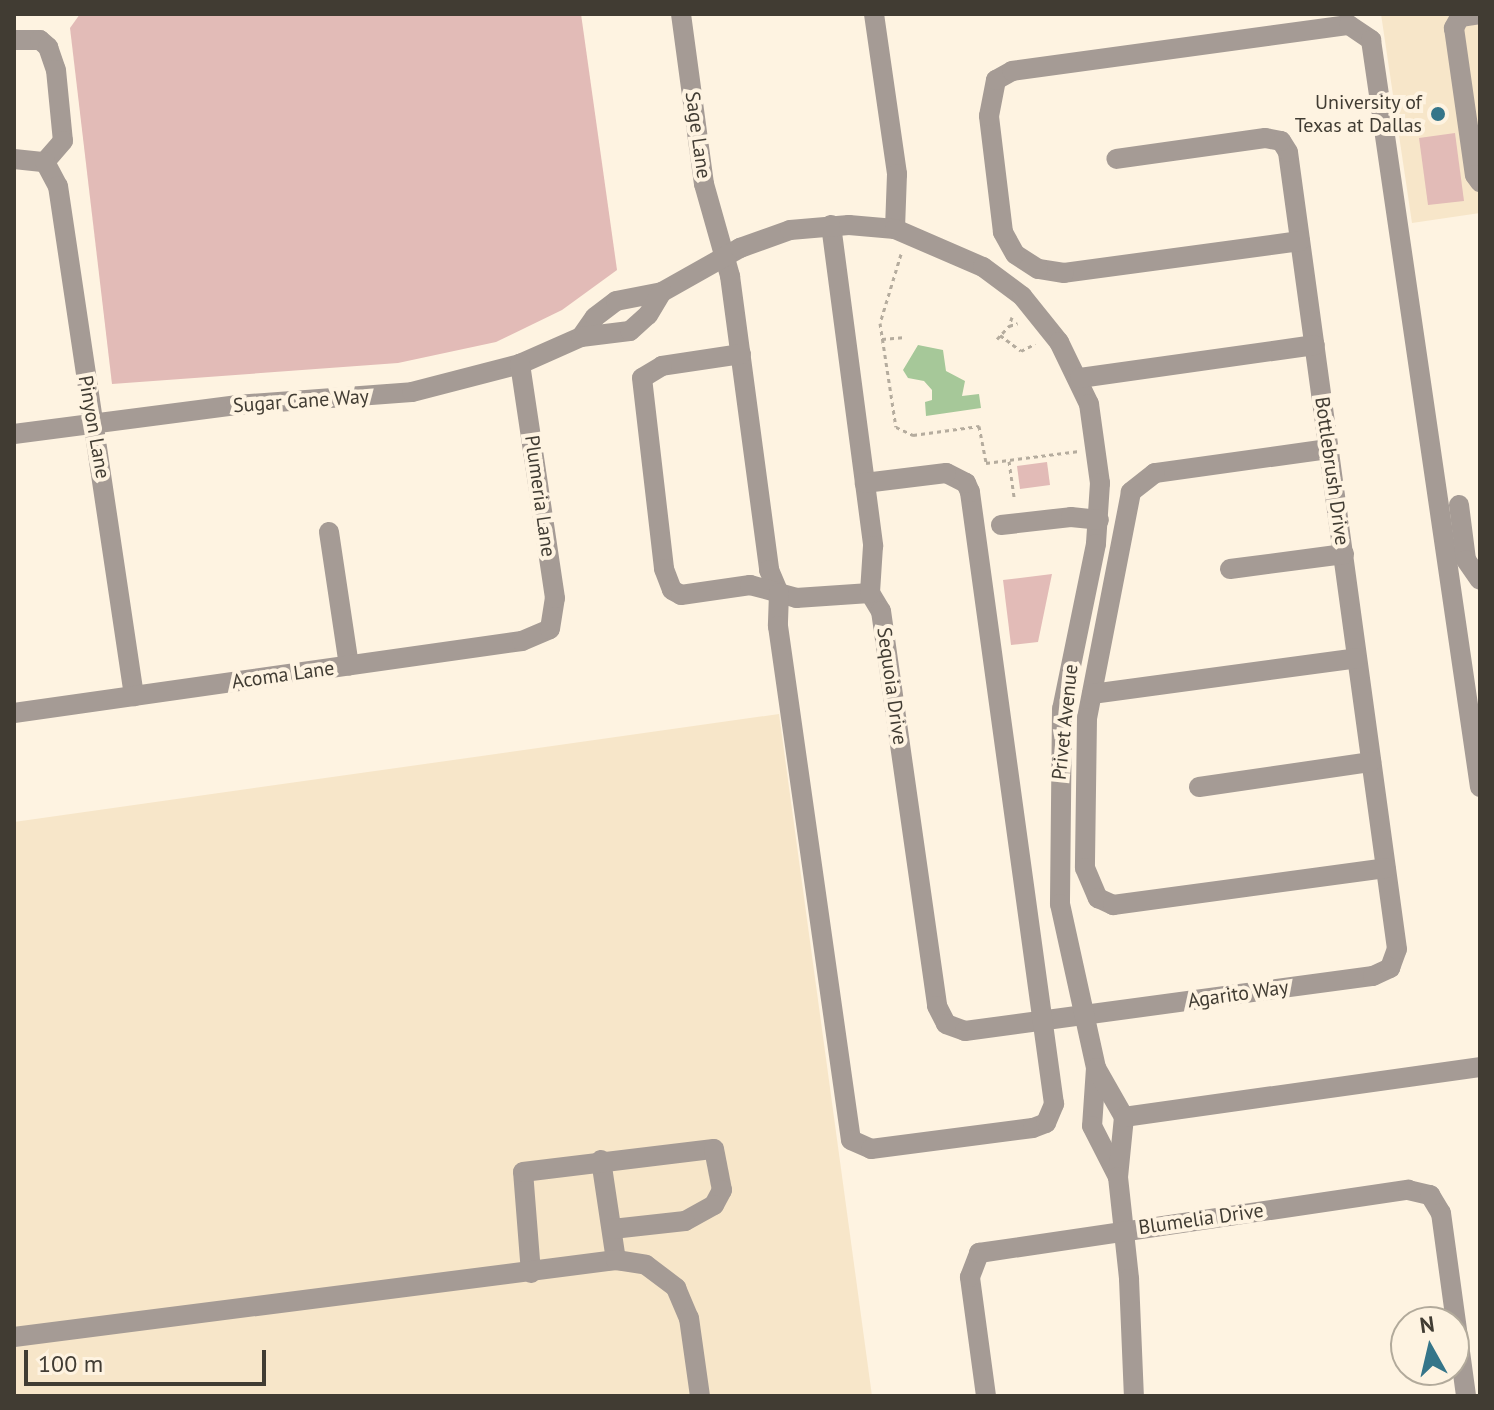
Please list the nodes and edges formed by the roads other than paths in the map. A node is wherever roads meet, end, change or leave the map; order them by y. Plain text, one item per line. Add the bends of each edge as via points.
1 (681, 14) edge
2 (874, 14) edge
3 (1480, 14) edge
4 (14, 40) edge
5 (14, 159) edge
6 (1116, 159) dead end
7 (45, 162) junction
8 (1480, 182) edge
9 (831, 225) junction
10 (895, 229) junction
11 (1300, 241) junction
12 (725, 254) junction
13 (662, 292) junction
14 (581, 337) junction
15 (1315, 345) junction
16 (741, 354) junction
17 (520, 364) junction
18 (1080, 378) junction
19 (92, 422) junction
20 (14, 434) edge
21 (1328, 449) junction
22 (865, 483) junction
23 (1459, 505) dead end
24 (1099, 520) junction
25 (1001, 525) dead end
26 (329, 532) dead end
27 (1344, 554) junction
28 (1230, 569) dead end
29 (1480, 580) edge
30 (779, 593) junction
31 (870, 593) junction
32 (550, 629) joint
33 (1357, 658) junction
34 (349, 666) junction
35 (1092, 694) junction
36 (134, 696) junction
37 (14, 713) edge
38 (1371, 762) junction
39 (1199, 787) dead end
40 (1480, 787) edge
41 (1386, 868) junction
42 (1390, 968) joint
43 (1085, 1015) junction
44 (1044, 1021) junction
45 (1480, 1067) edge
46 (1096, 1068) junction
47 (1124, 1117) junction
48 (601, 1160) junction
49 (1118, 1177) junction
50 (612, 1229) junction
51 (1124, 1230) junction
52 (616, 1260) junction
53 (531, 1273) junction
54 (14, 1337) edge
55 (700, 1396) edge
56 (986, 1396) edge
57 (1134, 1396) edge
58 (1466, 1396) edge

1 - 12 street, Sage Lane via 704,184
2 - 10 street via 897,174
3 - 8 street via 1460,17 1454,28
4 - 7 street via 40,40 56,70 63,141
5 - 7 street
6 - 11 street, Bottlebrush Drive via 1265,138 1281,141 1288,152
7 - 19 street, Pinyon Lane via 58,186
9 - 10 street, Sugar Cane Way
9 - 12 street, Sugar Cane Way via 790,230
9 - 22 street
10 - 18 street, Sugar Cane Way via 959,254 1003,280 1042,319
11 - 15 street, Bottlebrush Drive
11 - 40 street via 1064,273 1038,269 1015,254 1003,232 989,116 996,80 1012,71 1349,25 1371,40
12 - 13 street, Sugar Cane Way
12 - 16 street
13 - 14 street, Sugar Cane Way via 616,301
13 - 14 street, Sugar Cane Way via 630,331
14 - 17 street, Sugar Cane Way
15 - 18 street
15 - 21 street, Bottlebrush Drive
16 - 30 street via 769,570
16 - 30 street via 662,366 642,378 664,569 667,582 681,595 750,585
17 - 19 street, Sugar Cane Way via 412,392
17 - 32 street, Plumeria Lane via 555,598
18 - 24 street, Privet Avenue via 1098,452
19 - 20 street, Sugar Cane Way
19 - 36 street, Pinyon Lane
21 - 27 street, Bottlebrush Drive
21 - 35 street via 1155,473 1140,481 1131,492
22 - 31 street via 873,546
22 - 44 street via 946,473 966,483 970,492
23 - 29 street via 1466,560
24 - 25 street via 1071,517
24 - 43 street, Privet Avenue via 1062,709 1058,777 1060,904
26 - 34 street
27 - 28 street
27 - 33 street, Bottlebrush Drive
30 - 31 street via 796,598
30 - 44 street via 778,626 851,1140 871,1149 1046,1123 1054,1104
31 - 44 street, Sequoia Drive via 881,611 937,1006 946,1024 965,1031
32 - 34 street, Acoma Lane via 522,641
33 - 35 street
33 - 38 street, Bottlebrush Drive
34 - 36 street, Acoma Lane
35 - 41 street via 1082,830 1088,885 1098,898 1113,905
36 - 37 street, Acoma Lane
38 - 39 street
38 - 41 street, Bottlebrush Drive
41 - 42 street, Bottlebrush Drive via 1397,949
42 - 43 street, Agarito Way via 1373,976
43 - 44 street, Sequoia Drive
43 - 46 street, Privet Avenue
45 - 47 street
46 - 47 street, Privet Avenue
46 - 49 street, Privet Avenue via 1092,1126
47 - 49 street, Privet Avenue
48 - 50 street
48 - 50 street via 709,1147 721,1166 721,1198 700,1213 685,1221
48 - 53 street via 523,1172
49 - 51 street, Privet Avenue
50 - 52 street
51 - 56 street, Blumelia Drive via 989,1249 974,1259 970,1277
51 - 57 street, Privet Avenue
51 - 58 street, Blumelia Drive via 1408,1190 1430,1195 1441,1213
52 - 53 street
52 - 55 street via 646,1265 676,1288 689,1318
53 - 54 street

